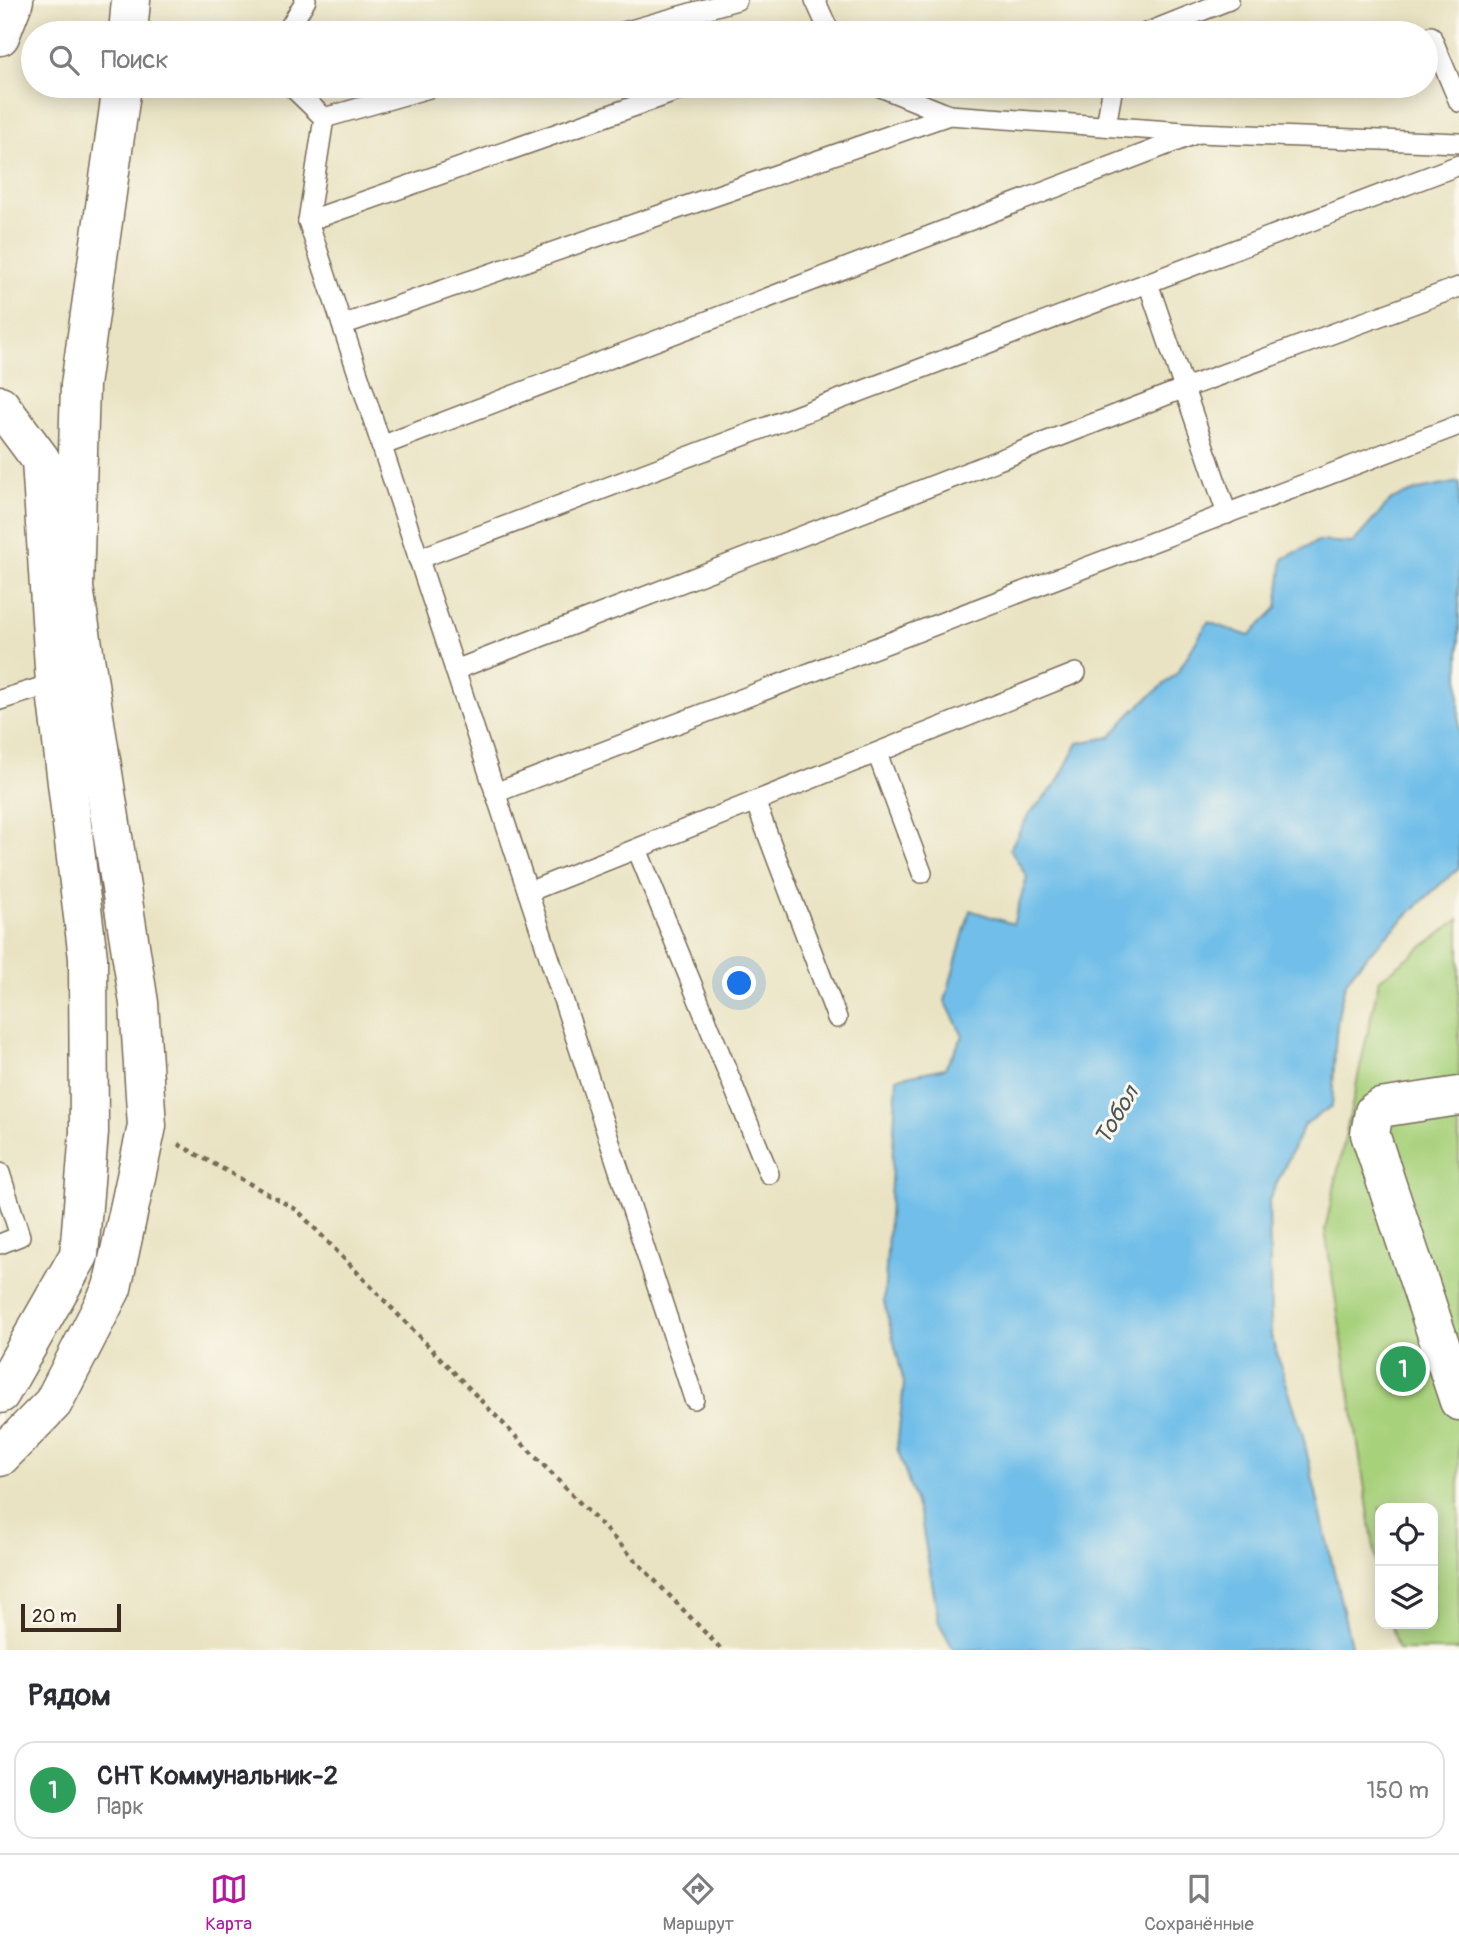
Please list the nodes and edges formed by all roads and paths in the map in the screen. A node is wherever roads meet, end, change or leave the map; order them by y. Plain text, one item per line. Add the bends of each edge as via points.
1 (14, 0) edge
2 (131, 0) edge
3 (306, 0) edge
4 (737, 0) edge
5 (815, 0) edge
6 (1229, 0) edge
7 (129, 21) edge
8 (293, 21) edge
9 (663, 21) edge
10 (825, 21) edge
11 (1176, 21) edge
12 (0, 36) edge
13 (1438, 52) edge
14 (120, 98) edge
15 (303, 98) edge
16 (394, 98) edge
17 (658, 98) edge
18 (907, 98) edge
19 (1111, 98) edge
20 (1459, 102) edge
21 (949, 115) junction
22 (324, 118) junction
23 (1106, 127) junction
24 (1198, 133) junction
25 (1459, 143) edge
26 (1459, 165) edge
27 (307, 221) junction
28 (1148, 283) junction
29 (1459, 287) edge
30 (342, 325) junction
31 (1185, 388) junction
32 (0, 405) edge
33 (1459, 425) edge
34 (382, 446) junction
35 (1227, 514) junction
36 (418, 559) junction
37 (455, 670) junction
38 (1076, 673) dead end
39 (55, 682) junction
40 (0, 700) edge
41 (877, 752) junction
42 (495, 793) junction
43 (755, 802) junction
44 (637, 849) junction
45 (922, 873) dead end
46 (528, 892) junction
47 (837, 1018) dead end
48 (1459, 1096) edge
49 (147, 1126) junction
50 (0, 1173) edge
51 (769, 1174) dead end
52 (0, 1244) edge
53 (0, 1394) edge
54 (694, 1399) dead end
55 (1459, 1401) edge
56 (0, 1457) edge
57 (722, 1650) edge

1 - 12 street
2 - 7 street
3 - 8 lane
4 - 9 lane
5 - 10 lane
6 - 11 lane
13 - 20 lane
14 - 49 street via 80,385 74,588 139,1003
15 - 22 lane
16 - 22 lane
17 - 27 lane
18 - 21 lane
19 - 23 lane
21 - 23 lane
21 - 30 lane
22 - 27 lane
23 - 24 lane
24 - 25 lane
24 - 34 lane
26 - 28 lane
27 - 30 lane
28 - 31 lane
28 - 36 lane
29 - 31 lane
30 - 34 lane
31 - 35 lane
31 - 37 lane
32 - 39 street via 41,460
33 - 35 lane
34 - 36 lane
35 - 42 lane
36 - 37 lane
37 - 42 lane
38 - 41 lane
39 - 40 lane
39 - 53 street via 88,958 89,1132 79,1255
41 - 43 lane
41 - 45 lane
42 - 46 lane
43 - 44 lane
43 - 47 lane
44 - 46 lane
44 - 51 lane
46 - 54 lane
48 - 55 street via 1380,1108 1374,1112 1370,1134
49 - 56 street via 112,1287 54,1403
49 - 57 path via 298,1210
50 - 52 lane via 20,1236

